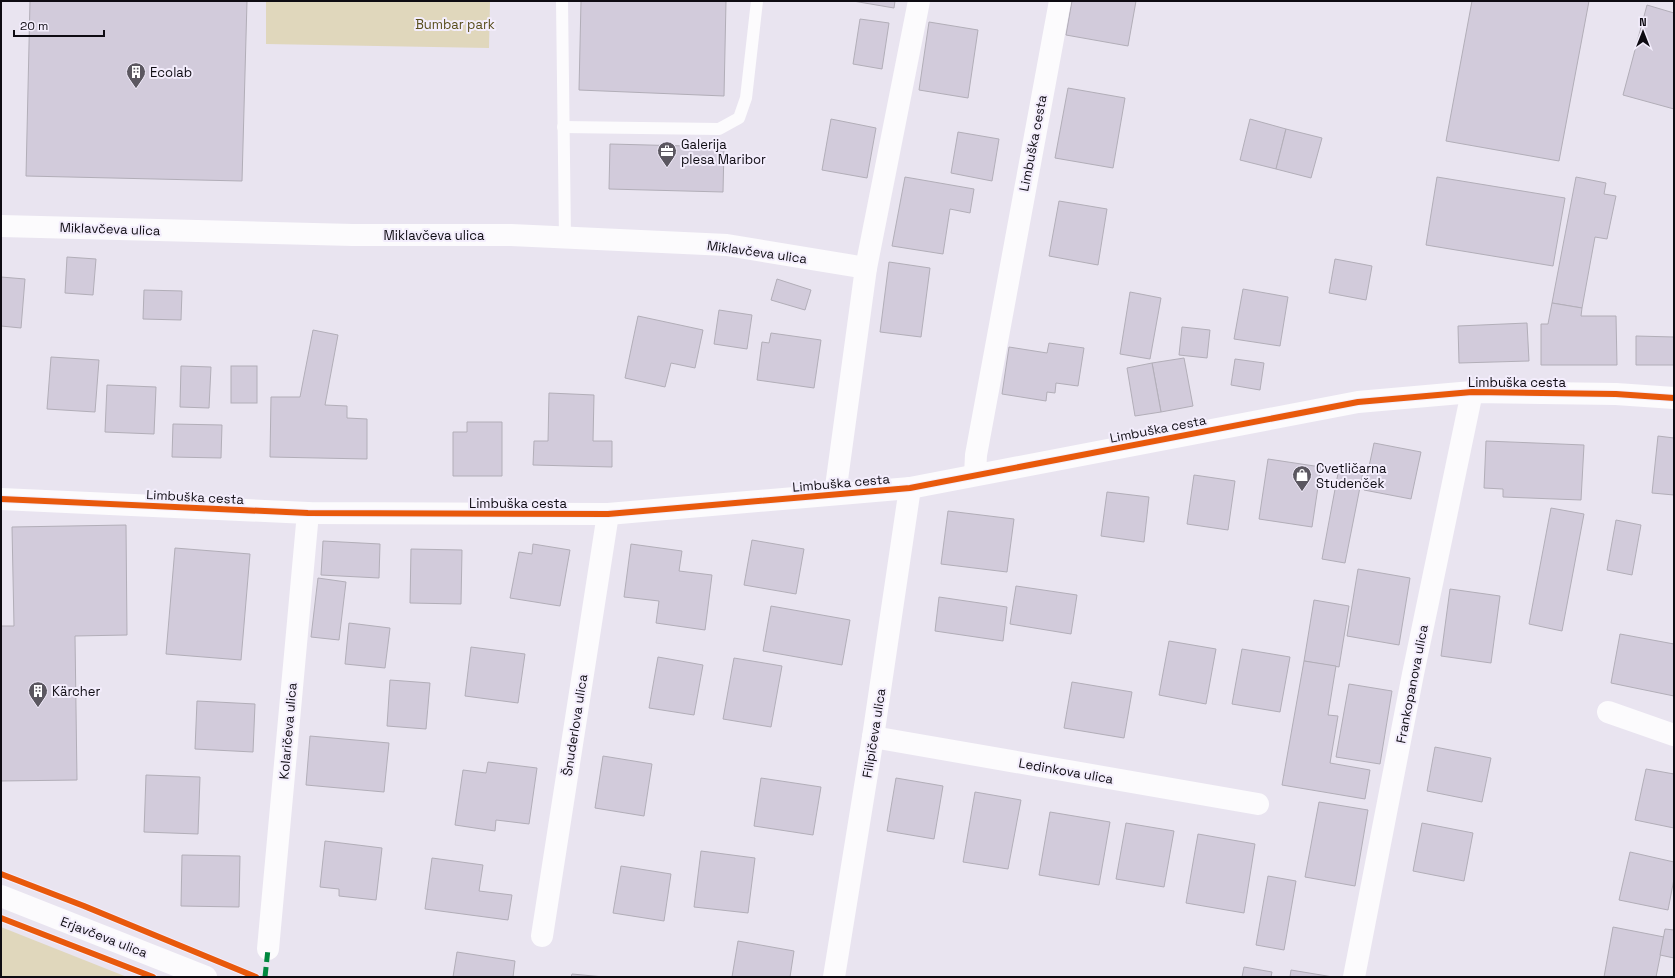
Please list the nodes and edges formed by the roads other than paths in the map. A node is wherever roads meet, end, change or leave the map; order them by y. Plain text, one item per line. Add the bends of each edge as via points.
1 (562, 1) edge
2 (757, 1) edge
3 (919, 1) edge
4 (1060, 1) edge
5 (564, 127) junction
6 (1, 226) edge
7 (565, 238) junction
8 (866, 268) junction
9 (1472, 392) junction
10 (1674, 398) edge
11 (975, 475) junction
12 (910, 488) junction
13 (835, 494) junction
14 (1, 499) edge
15 (308, 513) junction
16 (608, 514) junction
17 (1608, 712) dead end
18 (1674, 735) edge
19 (874, 737) junction
20 (1258, 804) dead end
21 (1, 896) edge
22 (542, 936) dead end
23 (268, 949) dead end
24 (206, 977) edge
25 (834, 977) edge
26 (1354, 977) edge

1 - 5 lane
2 - 5 lane via 746,98 739,118 719,128
3 - 8 street
4 - 11 street, Limbuška cesta via 976,455
5 - 7 lane
6 - 7 street, Miklavčeva ulica
7 - 8 street, Miklavčeva ulica via 728,245
8 - 13 street
9 - 10 street, Limbuška cesta via 1616,394
9 - 11 street, Limbuška cesta via 1358,402
9 - 26 street, Frankopanova ulica via 1413,674
11 - 12 street, Limbuška cesta
12 - 13 street, Limbuška cesta
12 - 19 street, Filipičeva ulica
13 - 16 street, Limbuška cesta
14 - 15 street, Limbuška cesta
15 - 16 street, Limbuška cesta
15 - 23 street, Kolaričeva ulica
16 - 22 street, Šnuderlova ulica
17 - 18 street
19 - 20 street, Ledinkova ulica
19 - 25 street, Filipičeva ulica
21 - 24 street, Erjavčeva ulica

